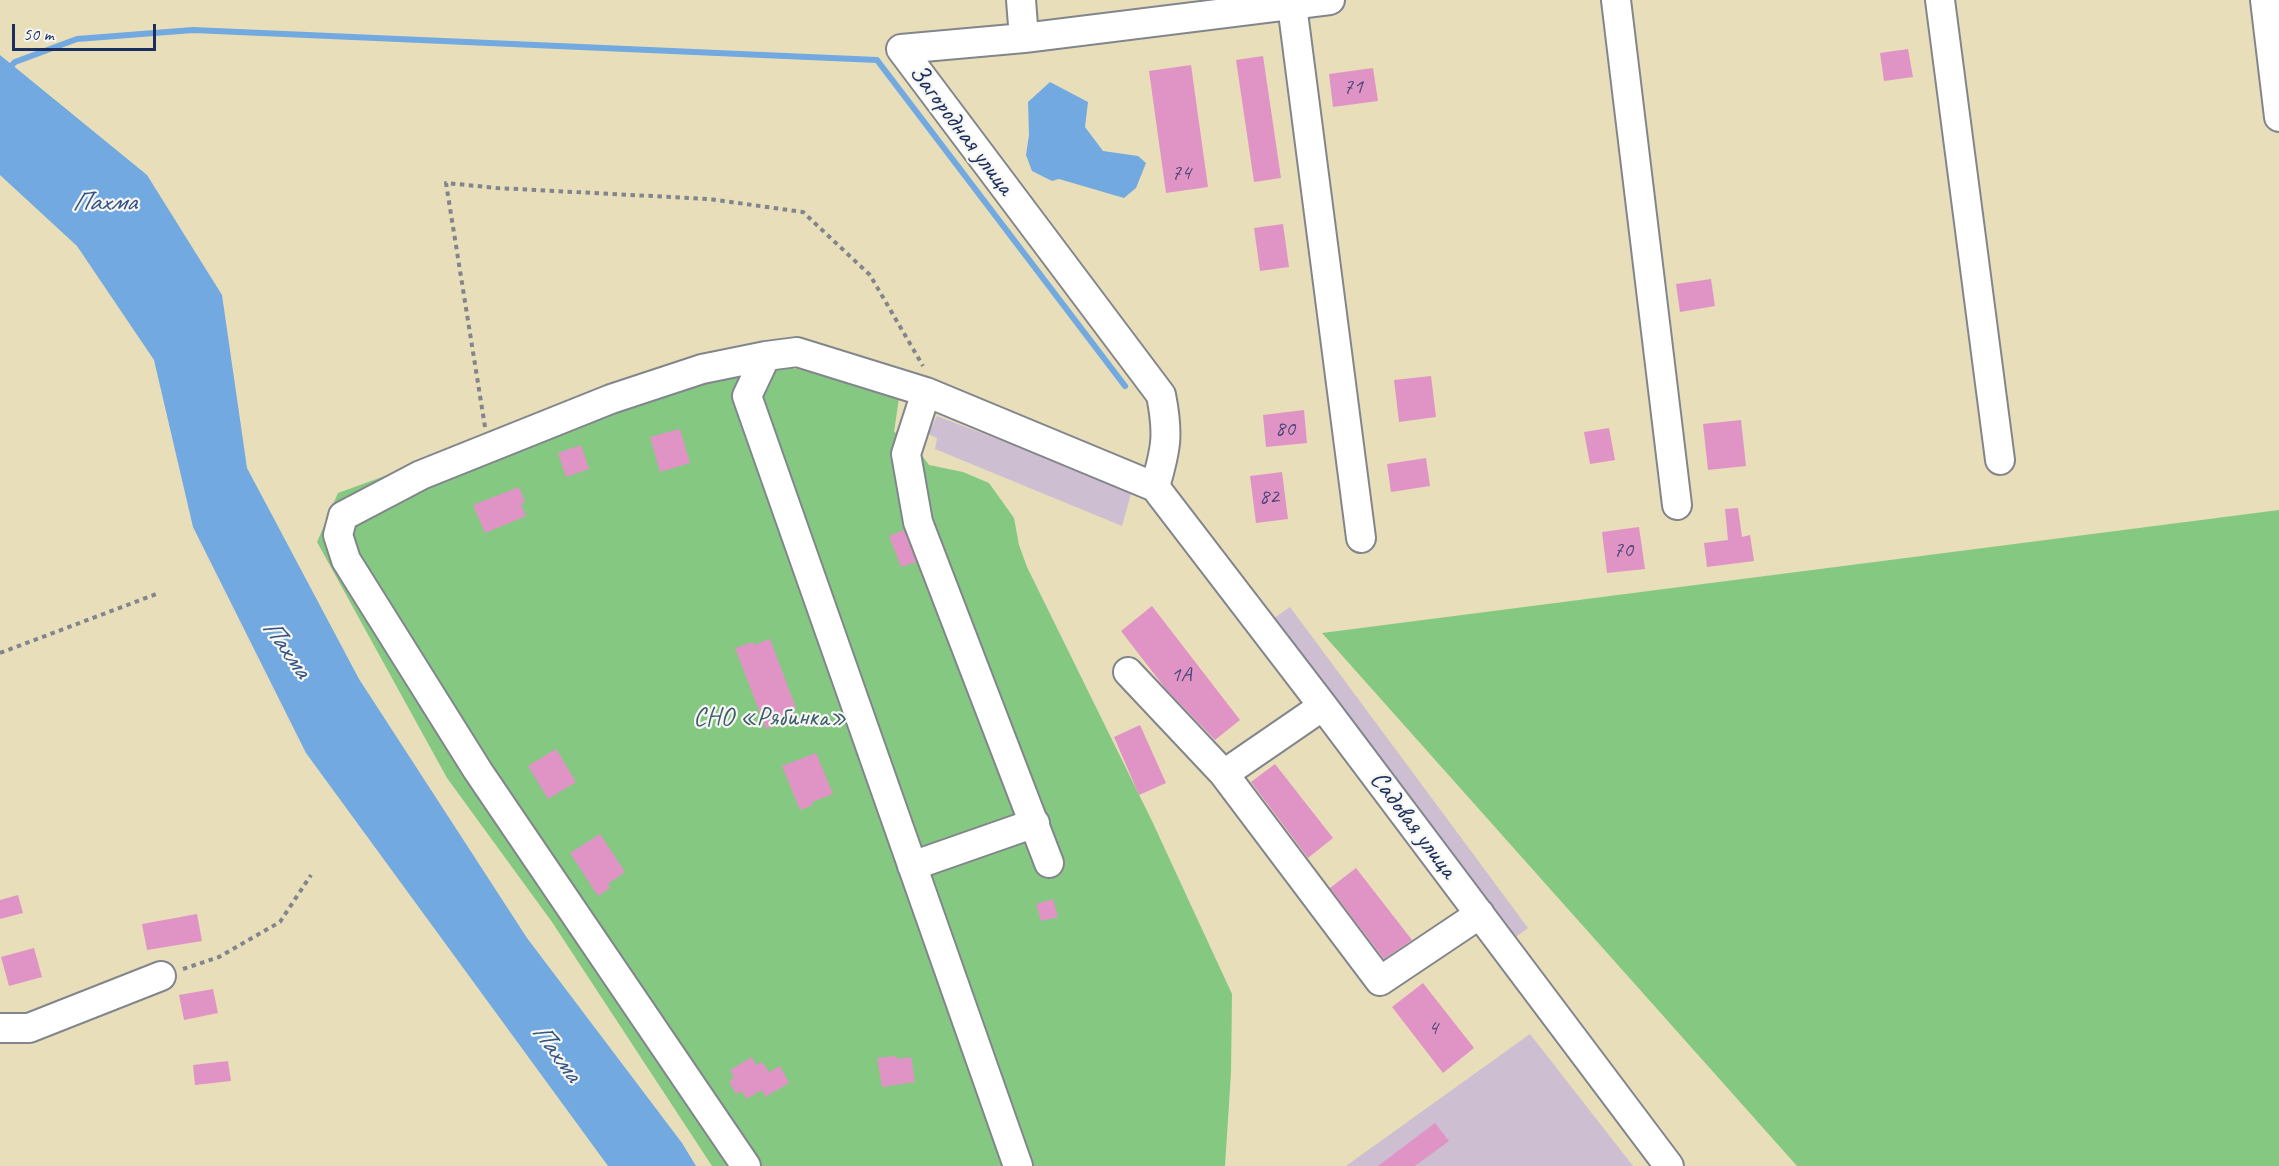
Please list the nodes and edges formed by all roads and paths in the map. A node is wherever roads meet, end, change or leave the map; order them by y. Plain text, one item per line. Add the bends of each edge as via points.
1 (1330, 0) edge
2 (1616, 0) edge
3 (1940, 0) edge
4 (2265, 0) edge
5 (1017, 2) edge
6 (1293, 5) junction
7 (1024, 38) junction
8 (2279, 117) edge
9 (766, 357) junction
10 (925, 380) junction
11 (492, 447) junction
12 (2000, 460) dead end
13 (1155, 487) junction
14 (1677, 505) dead end
15 (1361, 538) dead end
16 (159, 593) dead end
17 (0, 653) edge
18 (1128, 672) dead end
19 (1323, 706) junction
20 (1224, 774) junction
21 (1035, 823) junction
22 (1049, 863) dead end
23 (912, 866) junction
24 (311, 875) dead end
25 (1480, 914) junction
26 (160, 976) joint
27 (0, 1028) edge
28 (746, 1166) edge
29 (1018, 1166) edge
30 (1669, 1166) edge

1 - 6 street, Загородная улица
2 - 14 street
3 - 12 street
4 - 8 street
5 - 7 street
6 - 7 street, Загородная улица
6 - 15 street
7 - 13 street, Загородная улица via 901,49 1161,395 1166,421 1165,450
9 - 10 street via 797,352
9 - 11 street via 690,372
9 - 23 street via 747,396
10 - 11 path via 870,275 803,212 709,199 446,183 486,438
10 - 13 street
10 - 21 street via 906,454 918,522
11 - 28 street via 422,475 343,516 338,536 346,560 478,771
13 - 19 street, Садовая улица
16 - 17 path
18 - 20 street
19 - 20 street
19 - 25 street, Садовая улица
20 - 25 street via 1380,981
21 - 22 street
21 - 23 street
23 - 29 street
24 - 26 path via 280,922 219,957
25 - 30 street, Садовая улица
26 - 27 street via 29,1028

